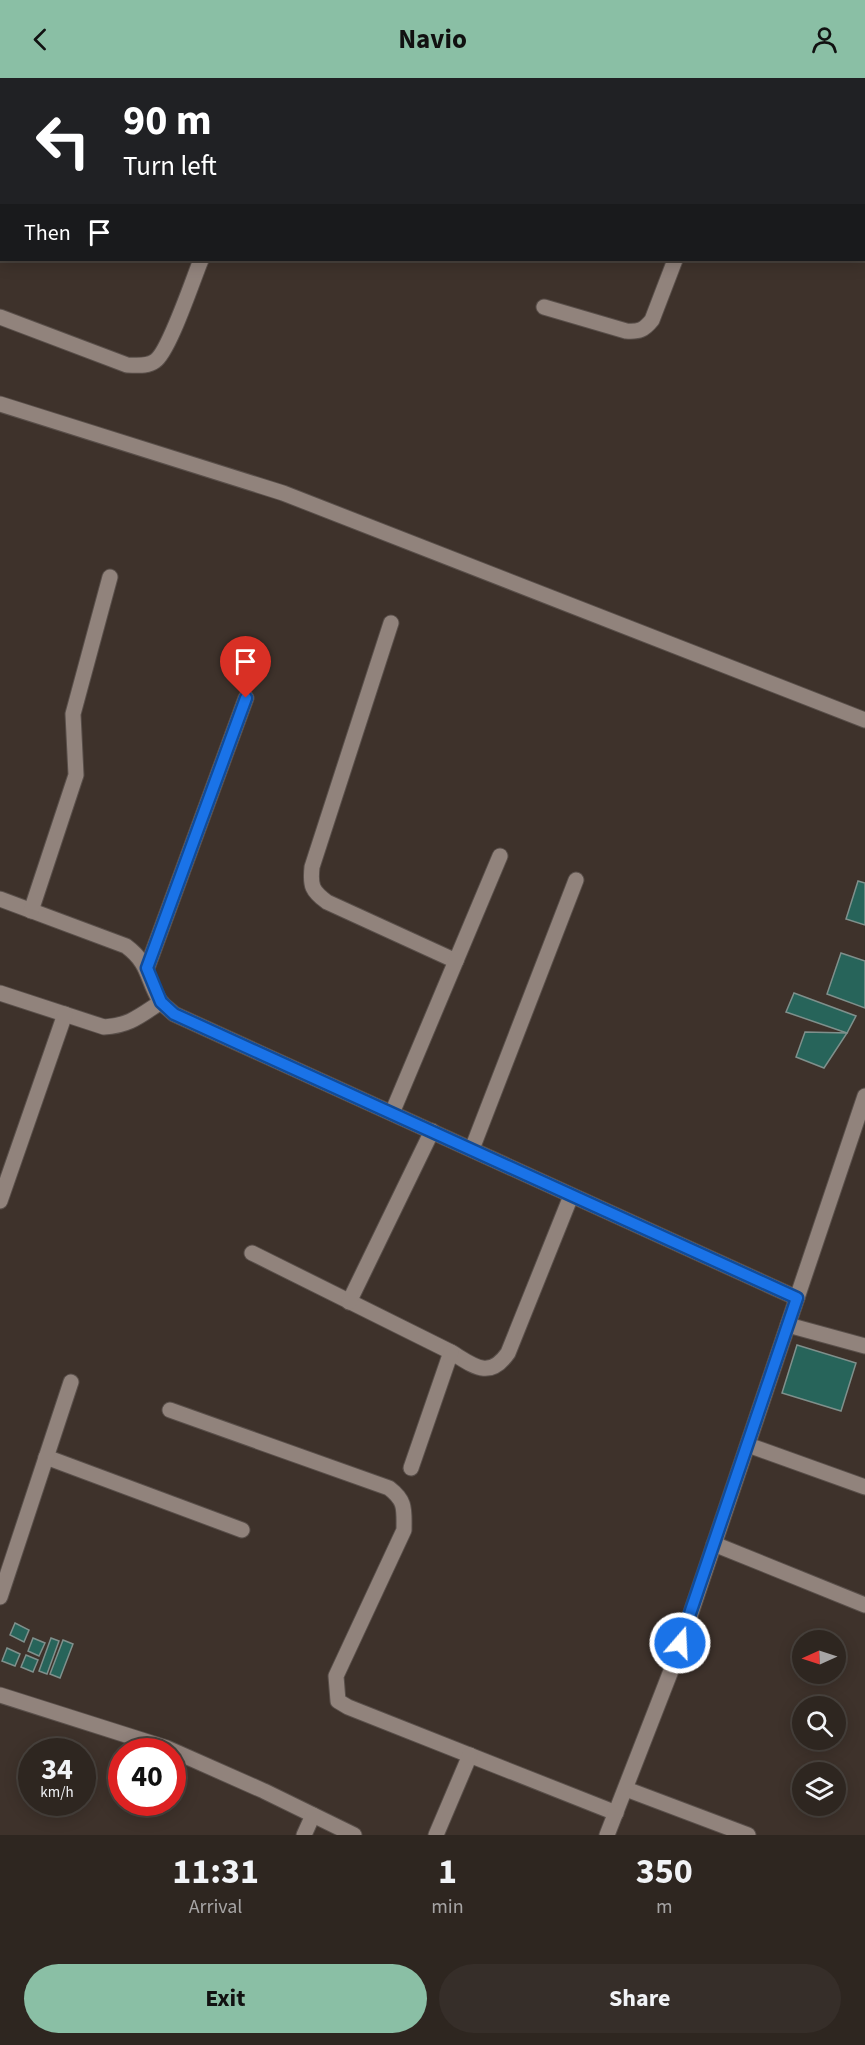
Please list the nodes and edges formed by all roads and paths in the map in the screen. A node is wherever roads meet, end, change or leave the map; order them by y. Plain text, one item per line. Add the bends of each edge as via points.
1 (201, 261) edge
2 (675, 261) edge
3 (544, 307) dead end
4 (0, 317) edge
5 (0, 404) edge
6 (110, 577) dead end
7 (391, 623) dead end
8 (246, 698) dead end
9 (865, 720) edge
10 (501, 856) dead end
11 (576, 880) dead end
12 (0, 899) edge
13 (31, 911) junction
14 (456, 961) junction
15 (147, 968) junction
16 (0, 993) edge
17 (161, 1002) junction
18 (65, 1014) junction
19 (865, 1096) edge
20 (393, 1113) junction
21 (432, 1131) junction
22 (472, 1149) junction
23 (571, 1196) junction
24 (0, 1201) edge
25 (252, 1253) dead end
26 (797, 1298) junction
27 (349, 1302) junction
28 (788, 1325) junction
29 (865, 1346) edge
30 (451, 1352) junction
31 (71, 1382) dead end
32 (170, 1410) dead end
33 (748, 1445) junction
34 (46, 1457) junction
35 (411, 1468) dead end
36 (865, 1487) edge
37 (242, 1530) dead end
38 (714, 1544) junction
39 (0, 1597) edge
40 (865, 1605) edge
41 (0, 1695) edge
42 (470, 1755) junction
43 (626, 1789) junction
44 (616, 1813) junction
45 (313, 1815) junction
46 (304, 1835) edge
47 (354, 1835) edge
48 (436, 1835) edge
49 (607, 1835) edge
50 (748, 1835) edge

1 - 4 street via 165,348 155,361 144,365 127,365
2 - 3 street via 652,320 637,332
5 - 9 street via 283,493
6 - 13 street via 73,714 76,775
7 - 14 street via 311,880 315,894 327,902
8 - 15 street
10 - 14 street
11 - 22 street
12 - 13 street
13 - 15 street via 126,946 139,955
14 - 20 street
15 - 17 street
16 - 18 street
17 - 18 street via 119,1026 104,1027
17 - 20 street via 174,1014
18 - 24 street
19 - 26 street
20 - 21 street
21 - 22 street
21 - 27 street
22 - 23 street
23 - 26 street
23 - 30 street via 501,1363 478,1368
25 - 27 street
26 - 28 street
27 - 30 street
28 - 29 street
28 - 33 street
30 - 35 street
31 - 34 street
32 - 42 street via 389,1488 401,1497 404,1530 336,1676 335,1691 338,1701 348,1707
33 - 36 street
33 - 38 street
34 - 37 street
34 - 39 street
38 - 40 street
38 - 43 street
41 - 45 street via 167,1748
42 - 44 street
42 - 48 street
43 - 44 street
43 - 50 street
44 - 49 street
45 - 46 street
45 - 47 street

